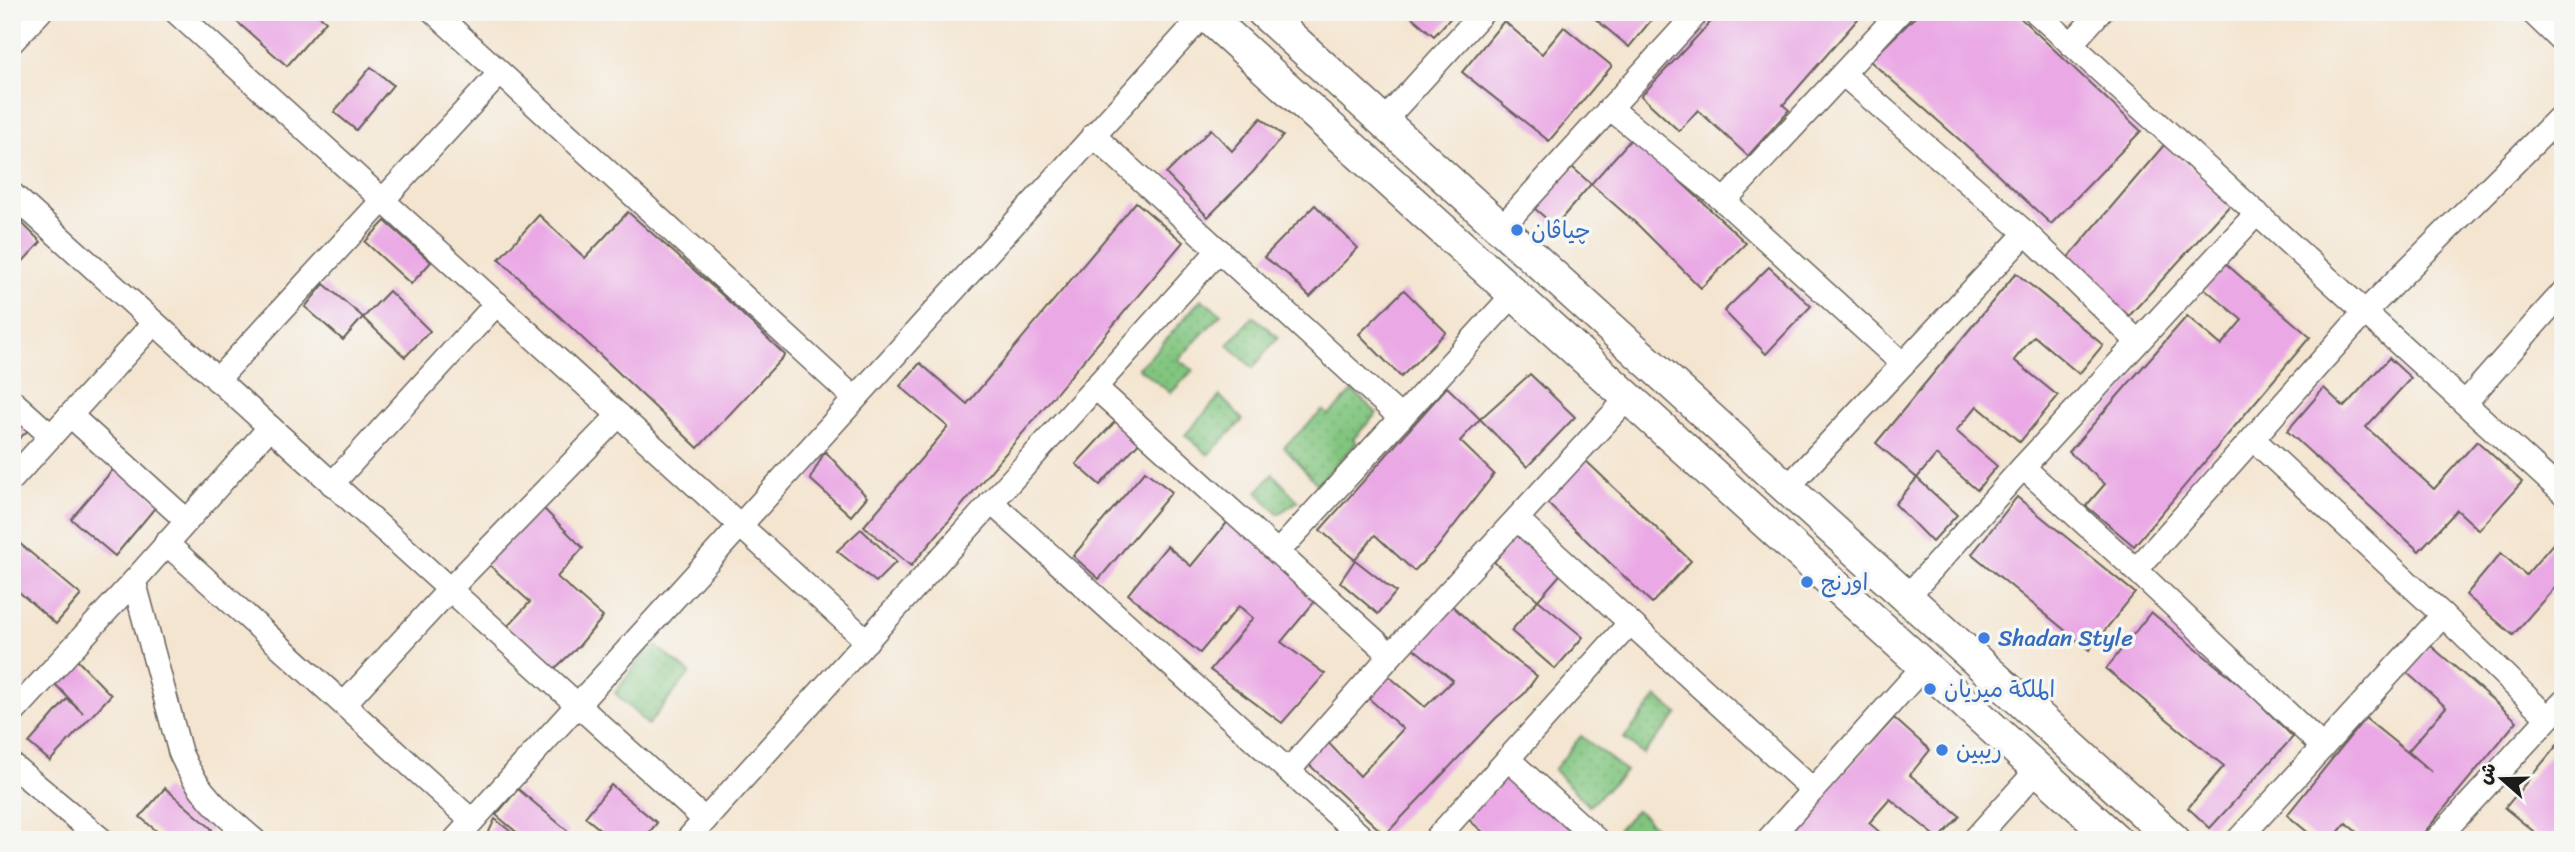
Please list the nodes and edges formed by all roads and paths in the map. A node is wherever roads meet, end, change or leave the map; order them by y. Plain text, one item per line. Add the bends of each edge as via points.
1 (40, 12) edge
2 (176, 12) edge
3 (434, 12) edge
4 (1263, 12) edge
5 (1483, 12) edge
6 (1698, 12) edge
7 (1900, 12) edge
8 (2036, 12) edge
9 (2100, 12) edge
10 (2532, 12) edge
11 (1204, 13) edge
12 (2563, 42) edge
13 (12, 43) edge
14 (2071, 44) junction
15 (500, 73) junction
16 (1843, 74) junction
17 (1610, 108) junction
18 (2563, 114) edge
19 (1383, 122) junction
20 (1093, 135) junction
21 (12, 194) edge
22 (383, 200) junction
23 (1724, 201) junction
24 (2256, 213) junction
25 (1501, 228) junction
26 (2026, 233) junction
27 (1219, 250) junction
28 (2563, 292) edge
29 (1514, 294) junction
30 (496, 303) junction
31 (2365, 312) junction
32 (154, 323) junction
33 (2138, 342) junction
34 (1903, 364) junction
35 (217, 380) junction
36 (1096, 387) junction
37 (853, 397) junction
38 (1628, 398) junction
39 (12, 401) edge
40 (2465, 403) junction
41 (70, 415) junction
42 (619, 415) junction
43 (1401, 418) junction
44 (270, 427) junction
45 (51, 436) junction
46 (2253, 439) junction
47 (2023, 467) junction
48 (12, 479) edge
49 (332, 484) junction
50 (1787, 488) junction
51 (2563, 493) edge
52 (991, 502) junction
53 (1517, 519) junction
54 (187, 521) junction
55 (741, 525) junction
56 (166, 543) junction
57 (1852, 548) junction
58 (1278, 552) junction
59 (2136, 570) junction
60 (1827, 578) junction
61 (134, 581) junction
62 (450, 589) junction
63 (1907, 597) junction
64 (2443, 615) junction
65 (1630, 623) junction
66 (866, 640) junction
67 (1391, 655) junction
68 (1924, 666) junction
69 (345, 703) junction
70 (577, 706) junction
71 (2555, 710) edge
72 (12, 714) edge
73 (2323, 747) junction
74 (1508, 759) junction
75 (12, 765) edge
76 (2038, 769) junction
77 (1289, 770) junction
78 (1813, 790) junction
79 (705, 820) junction
80 (472, 821) junction
81 (241, 836) edge
82 (102, 840) edge
83 (455, 840) edge
84 (687, 840) edge
85 (1365, 840) edge
86 (1435, 840) edge
87 (1597, 840) edge
88 (1768, 840) edge
89 (1974, 840) edge
90 (2116, 840) edge
91 (2174, 840) edge
92 (2238, 840) edge
93 (2436, 840) edge

1 - 13 street
2 - 22 street
3 - 15 street
4 - 19 street
5 - 19 street
6 - 17 street
7 - 16 street
8 - 14 street
9 - 14 street
10 - 12 street
11 - 20 street
11 - 29 street
14 - 24 street
15 - 22 street
15 - 37 street
16 - 23 street
16 - 26 street
17 - 23 street
17 - 25 street
18 - 31 street
19 - 25 street
20 - 27 street
20 - 37 street
21 - 32 street
22 - 30 street
22 - 35 street
23 - 34 street
24 - 31 street
24 - 33 street
25 - 50 street
26 - 33 street
26 - 34 street
27 - 36 street
27 - 43 street
28 - 40 street
29 - 38 street
29 - 43 street
30 - 42 street
30 - 49 street
31 - 40 street
31 - 46 street
32 - 35 street
32 - 41 street
33 - 47 street
34 - 50 street
35 - 44 street
36 - 52 street
36 - 58 street
37 - 55 street
38 - 53 street
38 - 60 street
39 - 45 street
40 - 51 street
41 - 45 street
41 - 54 street
42 - 55 street
42 - 62 street
43 - 58 street
44 - 49 street
44 - 54 street
45 - 48 street
46 - 59 street
46 - 64 street
47 - 59 street
47 - 63 street
49 - 62 street
50 - 57 street
52 - 66 street
52 - 77 street
53 - 65 street
53 - 67 street
54 - 56 street
55 - 66 street
55 - 70 street
56 - 61 street
56 - 69 street
57 - 60 street
57 - 63 street
58 - 67 street
59 - 73 street
60 - 68 street
61 - 72 street
61 - 81 street via 188,772
62 - 69 street
62 - 70 street
63 - 91 street
64 - 71 street
64 - 73 street
65 - 74 street
65 - 78 street
66 - 79 street
67 - 77 street
68 - 76 street
68 - 78 street
69 - 80 street
70 - 79 street
70 - 80 street
71 - 93 street
73 - 92 street
74 - 86 street
74 - 87 street
75 - 82 street
76 - 89 street
76 - 90 street
77 - 85 street
78 - 88 street
79 - 84 street
80 - 83 street

